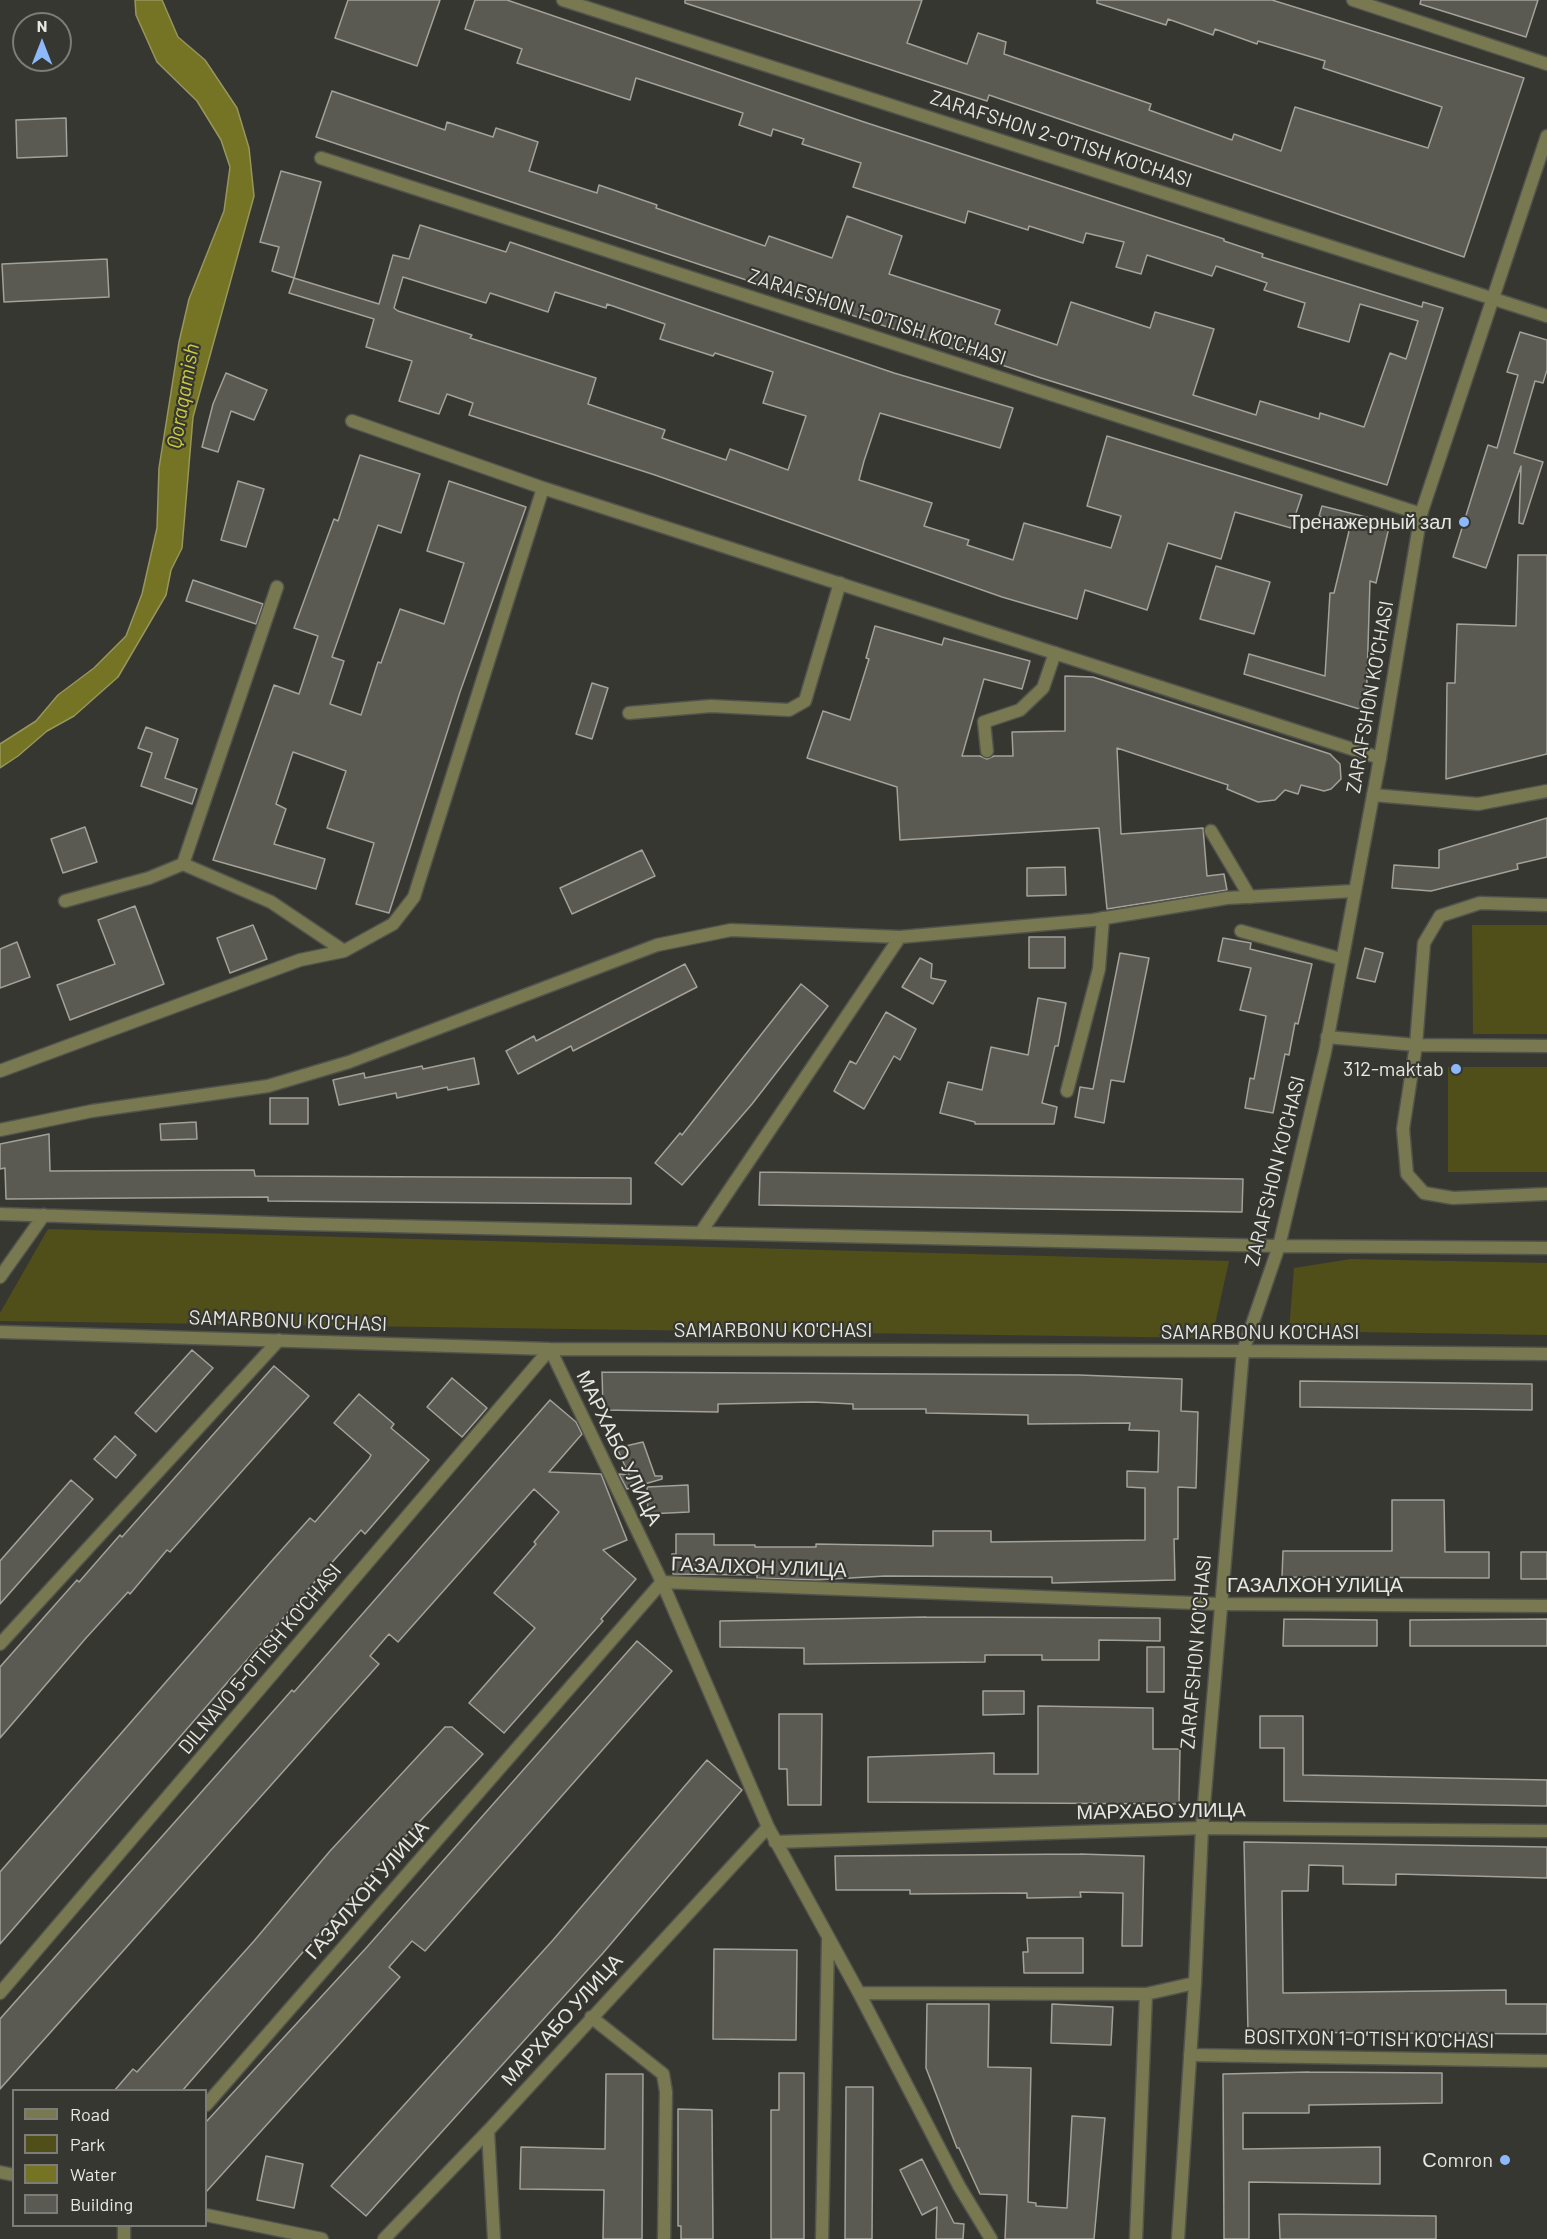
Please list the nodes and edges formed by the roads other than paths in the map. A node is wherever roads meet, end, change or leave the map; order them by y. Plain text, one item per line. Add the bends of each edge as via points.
1 (563, 0) edge
2 (1353, 0) edge
3 (1547, 64) edge
4 (1547, 136) edge
5 (321, 158) dead end
6 (1493, 298) junction
7 (1547, 316) edge
8 (352, 421) dead end
9 (543, 488) junction
10 (1421, 514) junction
11 (840, 583) junction
12 (277, 587) dead end
13 (1055, 652) junction
14 (629, 713) dead end
15 (987, 751) dead end
16 (1380, 758) junction
17 (1547, 791) edge
18 (1373, 795) junction
19 (1211, 831) dead end
20 (183, 864) junction
21 (1353, 891) junction
22 (1250, 897) junction
23 (64, 901) dead end
24 (1547, 905) edge
25 (1102, 918) junction
26 (1241, 931) dead end
27 (900, 937) junction
28 (344, 951) junction
29 (1341, 958) junction
30 (1327, 1037) junction
31 (1416, 1045) junction
32 (1547, 1046) edge
33 (0, 1071) edge
34 (1067, 1091) dead end
35 (0, 1130) edge
36 (1547, 1194) edge
37 (0, 1214) edge
38 (44, 1215) junction
39 (701, 1232) junction
40 (1279, 1246) junction
41 (1547, 1248) edge
42 (0, 1277) edge
43 (0, 1332) edge
44 (279, 1340) junction
45 (550, 1349) junction
46 (1243, 1351) junction
47 (1547, 1354) edge
48 (662, 1582) junction
49 (1219, 1604) junction
50 (1547, 1606) edge
51 (0, 1644) edge
52 (768, 1827) junction
53 (1202, 1828) junction
54 (1547, 1831) edge
55 (775, 1842) junction
56 (828, 1939) junction
57 (1195, 1983) junction
58 (859, 1993) junction
59 (0, 1994) edge
60 (1146, 1994) junction
61 (591, 2017) junction
62 (1190, 2055) junction
63 (1547, 2061) edge
64 (207, 2104) edge
65 (488, 2131) junction
66 (207, 2215) edge
67 (322, 2239) edge
68 (384, 2239) edge
69 (494, 2239) edge
70 (664, 2239) edge
71 (822, 2239) edge
72 (991, 2239) edge
73 (1136, 2239) edge
74 (1178, 2239) edge

1 - 6 street, ZARAFSHON 2-O'TISH KO'CHASI
2 - 3 street
4 - 6 street, ZARAFSHON KO'CHASI
5 - 10 street, ZARAFSHON 1-O'TISH KO'CHASI
6 - 7 street, ZARAFSHON 2-O'TISH KO'CHASI
6 - 10 street, ZARAFSHON KO'CHASI
8 - 9 street
9 - 11 street
9 - 28 street via 414,897 393,924
10 - 16 street, ZARAFSHON KO'CHASI
11 - 13 street
11 - 14 street via 805,701 789,710 711,706
12 - 20 street
13 - 15 street via 1043,688 1020,710 984,722
13 - 16 street
16 - 18 street, ZARAFSHON KO'CHASI
17 - 18 street via 1478,804
18 - 21 street, ZARAFSHON KO'CHASI
19 - 22 street
20 - 23 street
20 - 28 street via 271,902
21 - 22 street
21 - 29 street, ZARAFSHON KO'CHASI
22 - 25 street
24 - 31 street via 1480,903 1440,915 1424,943
25 - 27 street
25 - 34 street via 1099,969
26 - 29 street
27 - 35 street via 731,930 657,945 349,1062 268,1086 92,1111
27 - 39 street
28 - 33 street via 300,960
29 - 30 street, ZARAFSHON KO'CHASI
30 - 31 street
30 - 40 street, ZARAFSHON KO'CHASI
31 - 32 street
31 - 36 street via 1403,1129 1407,1174 1424,1193 1453,1198
37 - 38 street
38 - 39 street
38 - 42 street
39 - 40 street
40 - 41 street
40 - 46 street, ZARAFSHON KO'CHASI
43 - 44 street, SAMARBONU KO'CHASI
44 - 45 street, SAMARBONU KO'CHASI
44 - 51 street
45 - 46 street, SAMARBONU KO'CHASI
45 - 48 street, МАРХАБО УЛИЦА
45 - 59 street, DILNAVO 5-O'TISH KO'CHASI
46 - 47 street, SAMARBONU KO'CHASI
46 - 49 street, ZARAFSHON KO'CHASI
48 - 49 street, ГАЗАЛХОН УЛИЦА
48 - 52 street, МАРХАБО УЛИЦА
48 - 64 street, ГАЗАЛХОН УЛИЦА
49 - 50 street, ГАЗАЛХОН УЛИЦА
49 - 53 street, ZARAFSHON KO'CHASI
52 - 55 street, МАРХАБО УЛИЦА
52 - 61 street, МАРХАБО УЛИЦА
53 - 54 street, МАРХАБО УЛИЦА
53 - 55 street, МАРХАБО УЛИЦА
53 - 57 street, ZARAFSHON KO'CHASI
55 - 56 street, МАРХАБО УЛИЦА
56 - 58 street, МАРХАБО УЛИЦА
56 - 71 street, МАРХАБО УЛИЦА
57 - 60 street
57 - 62 street, ZARAFSHON KO'CHASI
58 - 60 street
58 - 72 street, МАРХАБО УЛИЦА via 959,2186
60 - 73 street
61 - 65 street, МАРХАБО УЛИЦА
61 - 70 street via 663,2074
62 - 63 street, BOSITXON 1-O'TISH KO'CHASI
62 - 74 street, ZARAFSHON KO'CHASI
65 - 68 street, МАРХАБО УЛИЦА
65 - 69 street
66 - 67 street

